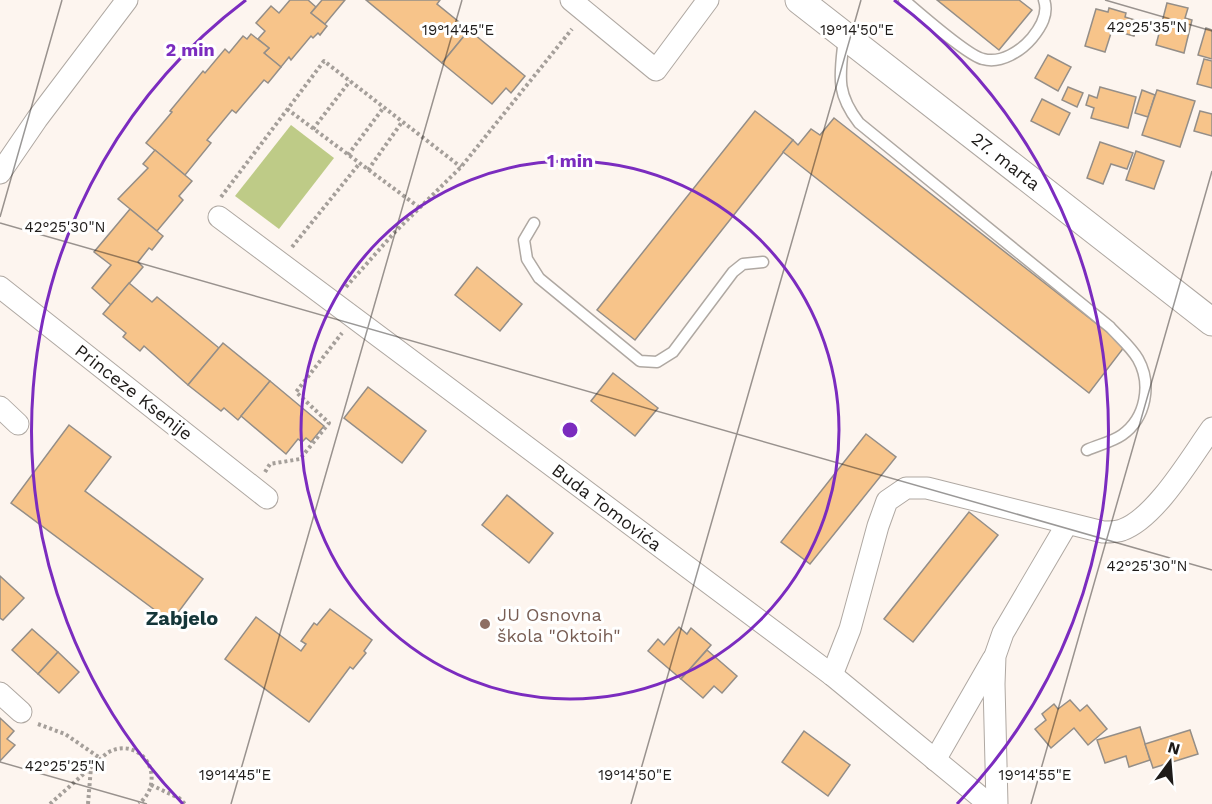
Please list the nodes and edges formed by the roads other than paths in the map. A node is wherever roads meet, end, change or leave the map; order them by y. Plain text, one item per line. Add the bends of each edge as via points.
1 (128, 0) edge
2 (708, 0) edge
3 (800, 0) edge
4 (904, 0) edge
5 (1044, 0) edge
6 (578, 6) edge
7 (844, 35) junction
8 (0, 173) edge
9 (219, 217) road end
10 (534, 223) dead end
11 (763, 262) dead end
12 (0, 287) edge
13 (1212, 322) edge
14 (0, 406) edge
15 (18, 424) dead end
16 (1212, 428) edge
17 (1087, 450) dead end
18 (261, 493) road end
19 (1067, 524) junction
20 (995, 656) junction
21 (832, 675) junction
22 (0, 693) edge
23 (21, 712) road end
24 (935, 760) junction
25 (989, 804) edge
26 (997, 804) edge

1 - 8 street
2 - 6 street via 657,69
3 - 7 street, 27. marta
4 - 5 lane via 982,59 1001,58 1023,48 1040,28 1047,8
7 - 13 street, 27. marta
7 - 17 lane via 842,94 859,123 1110,327 1137,358 1146,384 1141,413 1120,436
9 - 21 street, Buda Tomovića
10 - 11 lane via 524,240 527,259 539,278 640,361 657,362 673,352 733,272 743,264
12 - 18 street, Princeze Ksenije
14 - 15 street
16 - 19 street via 1160,500 1137,521 1121,531 1103,532
19 - 20 street via 1003,633
19 - 21 street via 927,488 906,488 887,501 850,629
20 - 24 street
20 - 26 street
21 - 24 street, Buda Tomovića
22 - 23 street
24 - 25 street, Buda Tomovića

